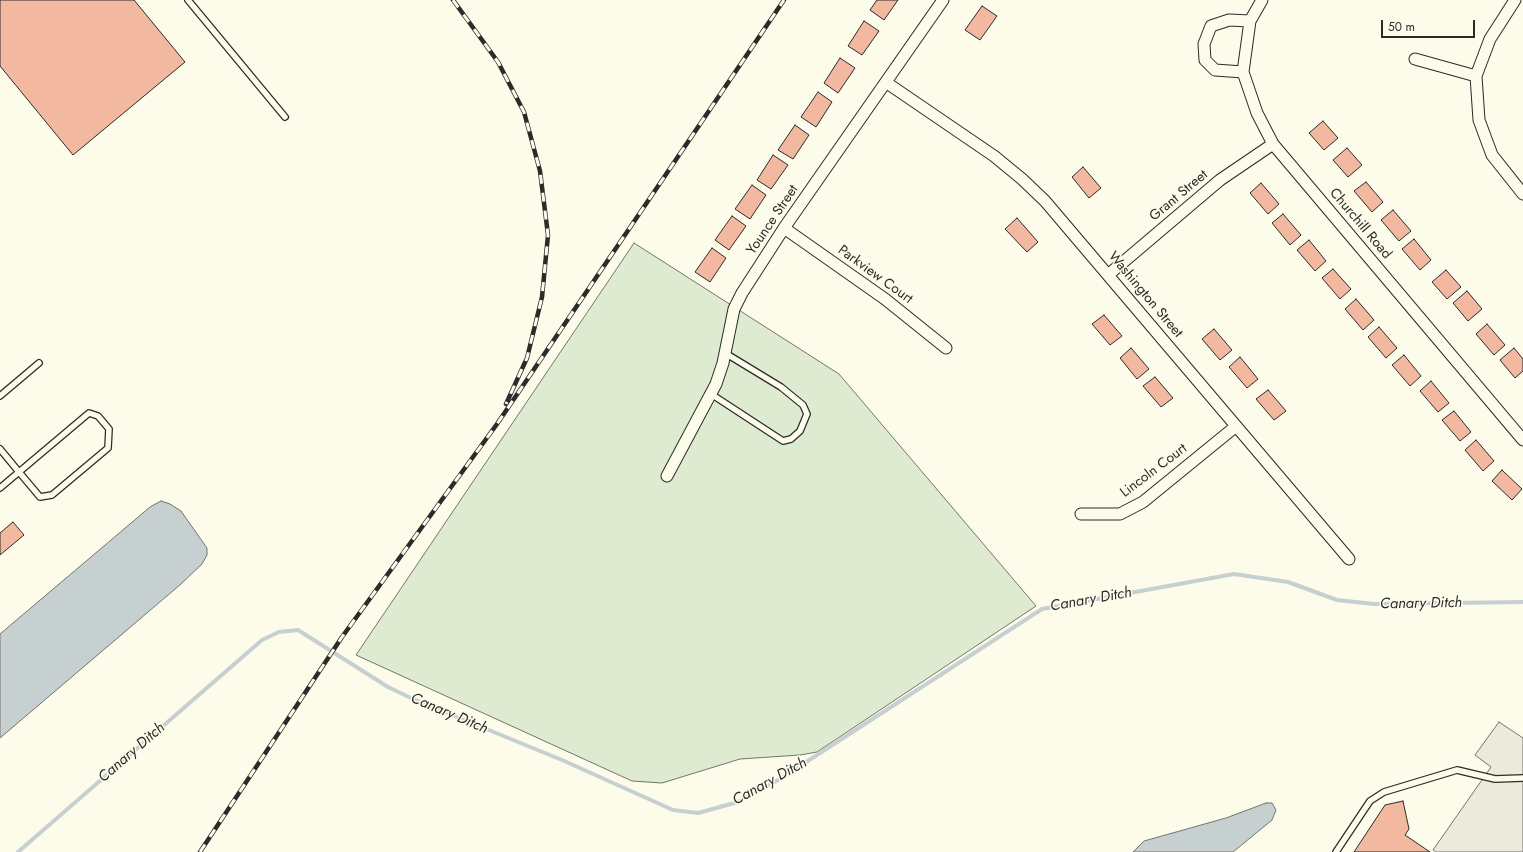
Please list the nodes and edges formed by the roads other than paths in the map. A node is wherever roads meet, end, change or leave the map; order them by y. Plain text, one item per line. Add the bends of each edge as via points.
1 (188, 0) edge
2 (943, 0) edge
3 (1262, 0) edge
4 (1515, 0) edge
5 (1250, 21) junction
6 (1415, 59) dead end
7 (1243, 72) junction
8 (1476, 76) junction
9 (887, 83) junction
10 (285, 117) dead end
11 (1273, 144) junction
12 (1523, 194) edge
13 (784, 228) junction
14 (1108, 274) junction
15 (946, 348) dead end
16 (725, 353) junction
17 (39, 363) dead end
18 (711, 394) junction
19 (0, 396) edge
20 (1235, 427) junction
21 (1523, 440) edge
22 (0, 449) edge
23 (19, 472) junction
24 (667, 476) dead end
25 (0, 488) edge
26 (1080, 514) dead end
27 (1349, 560) dead end
28 (1523, 778) edge
29 (1336, 852) edge

1 - 10 lane
2 - 9 street, Younce Street
3 - 5 street, Churchill Road
4 - 8 street via 1490,40
5 - 7 street, Churchill Road
5 - 7 street via 1229,20 1211,26 1204,44 1205,60 1215,70
6 - 8 street
7 - 11 street, Churchill Road via 1257,113
8 - 12 street via 1479,120 1492,155
9 - 13 street, Younce Street
9 - 14 street, Washington Street via 976,143 1022,179 1068,226
11 - 14 street, Grant Street via 1220,180
11 - 21 street, Churchill Road
13 - 15 street, Parkview Court via 885,299
13 - 16 street, Younce Street via 734,309
14 - 20 street, Washington Street
16 - 18 street, Younce Street
16 - 18 lane via 780,387 803,405 807,414 800,431 784,441
17 - 19 lane
18 - 24 street, Younce Street
20 - 26 street, Lincoln Court via 1143,502 1120,514
20 - 27 street, Washington Street
22 - 23 lane
23 - 23 lane via 89,413 98,416 109,429 108,448 52,495 40,497
23 - 25 lane
28 - 29 lane via 1495,779 1457,770 1384,792 1370,801

